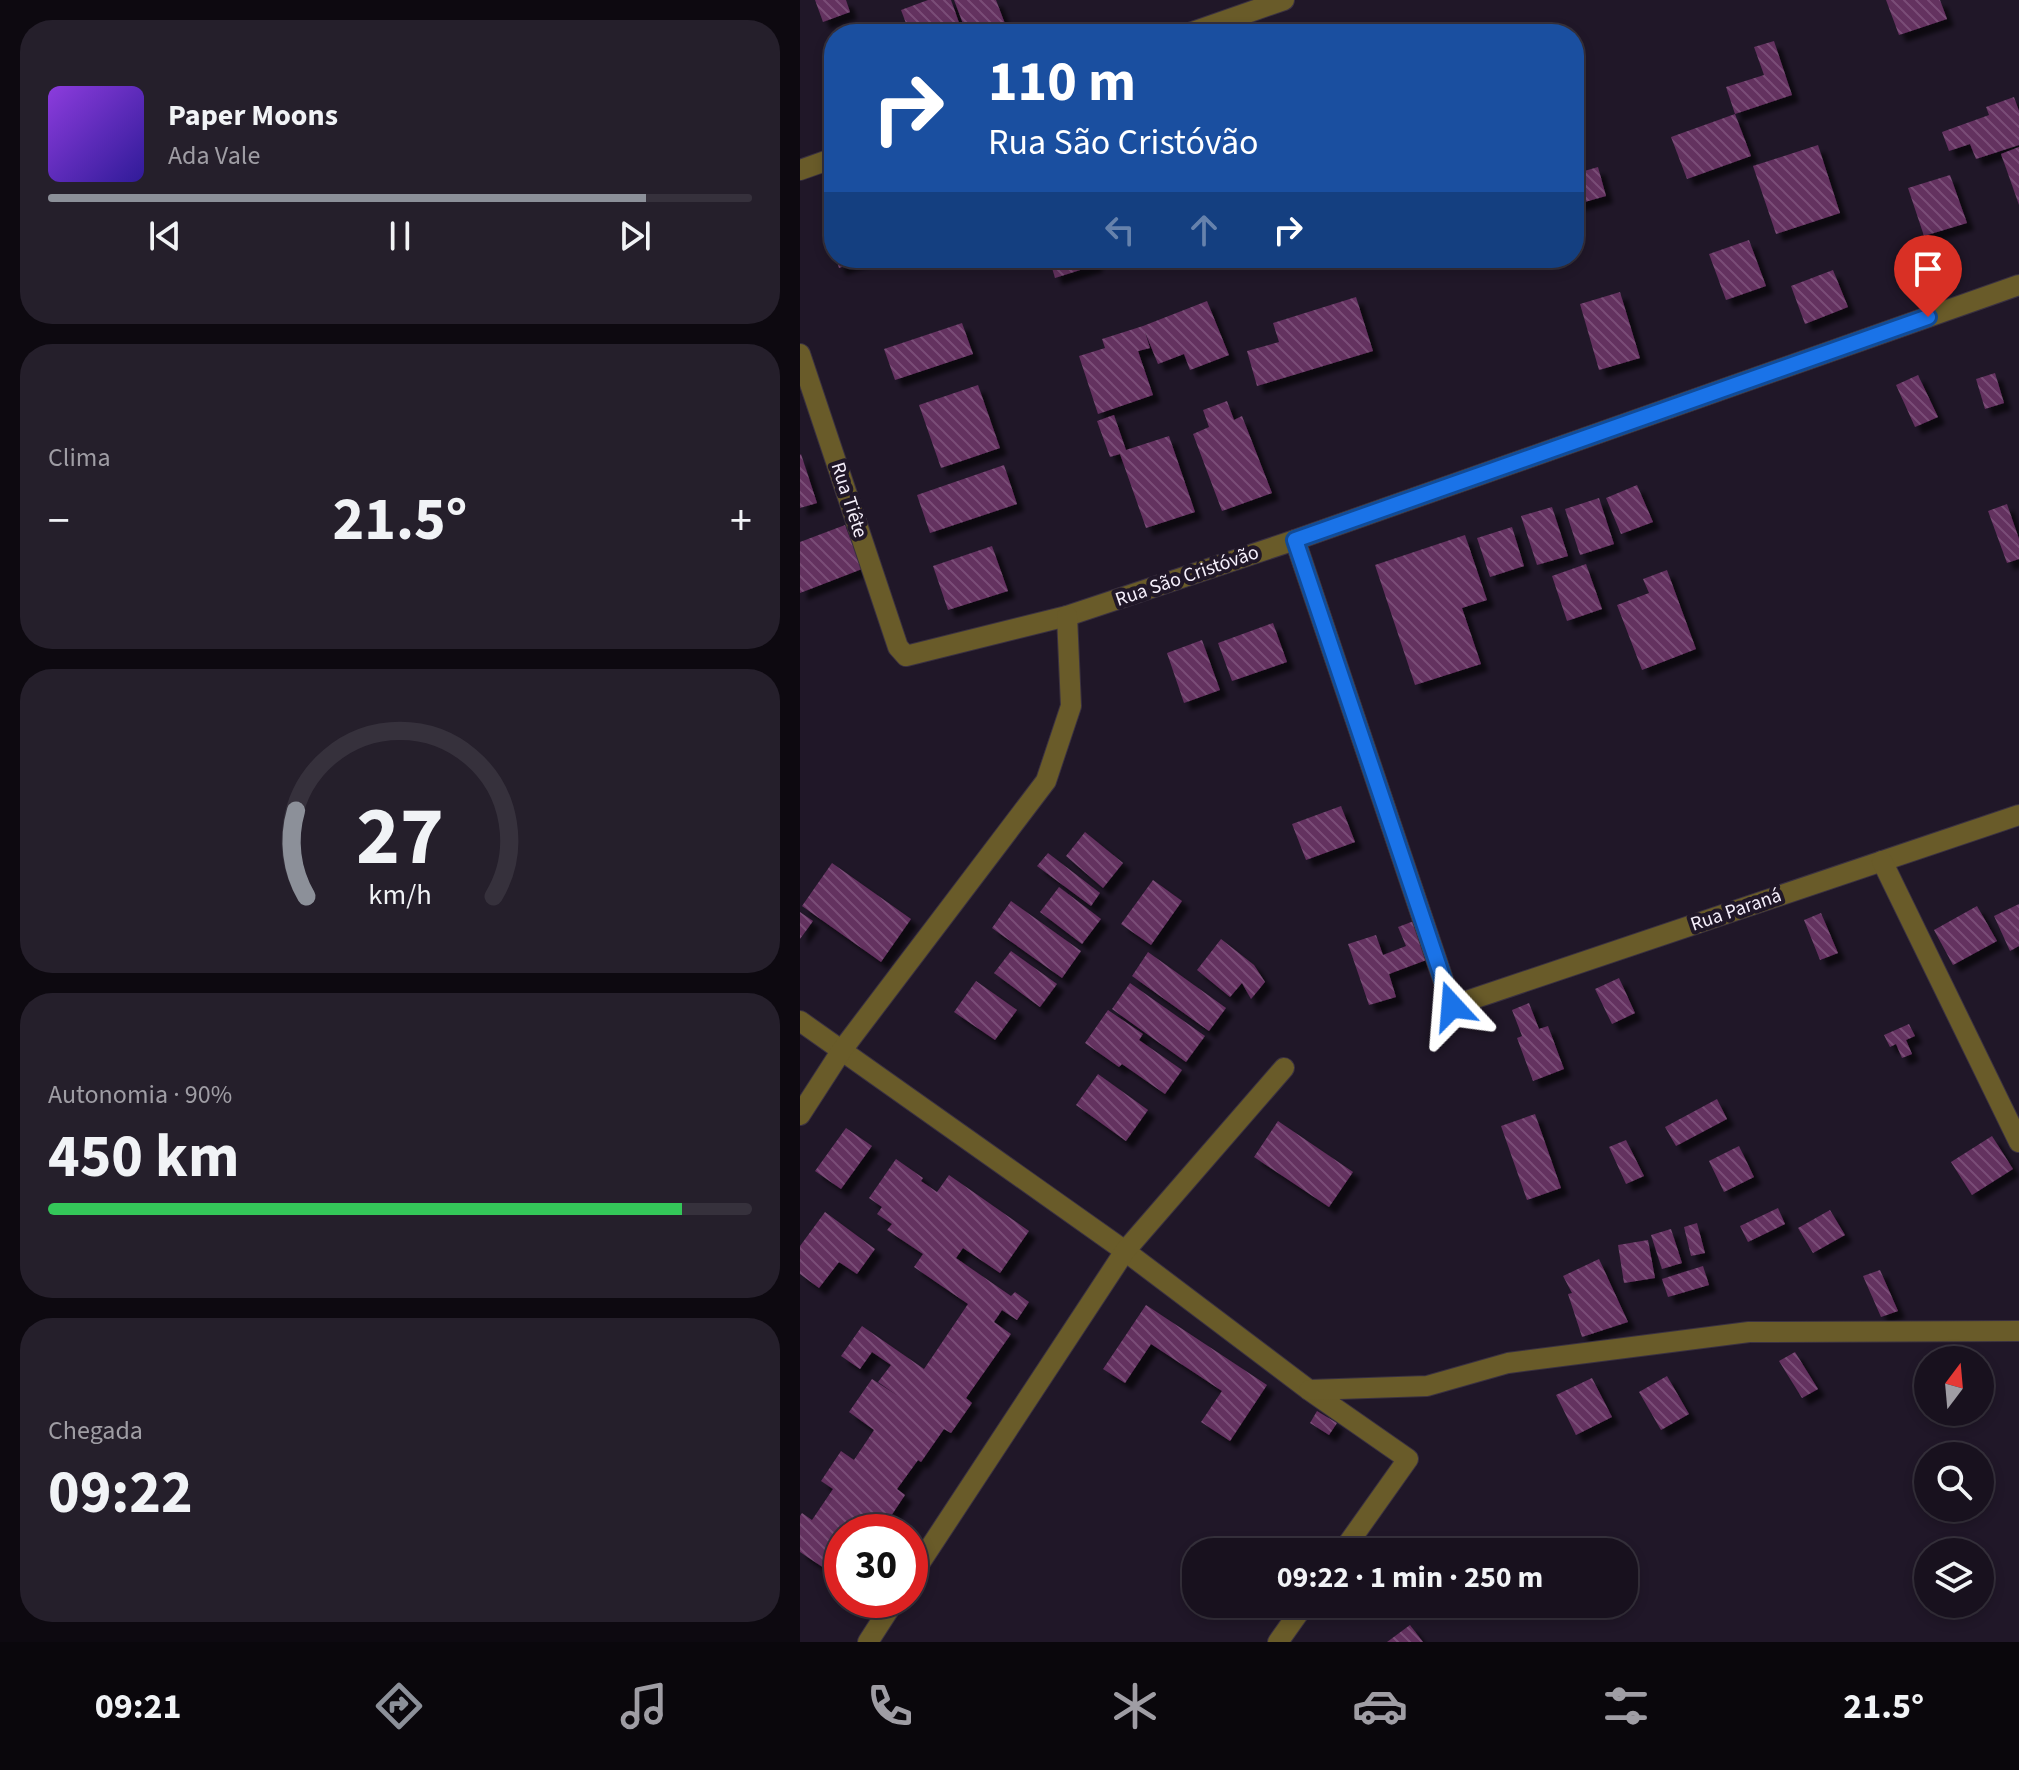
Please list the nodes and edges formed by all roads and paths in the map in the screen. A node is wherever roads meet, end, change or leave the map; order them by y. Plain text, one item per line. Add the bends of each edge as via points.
1 (1284, 0) edge
2 (1216, 24) edge
3 (824, 162) edge
4 (800, 170) edge
5 (2019, 285) edge
6 (800, 354) edge
7 (1295, 540) junction
8 (1067, 616) junction
9 (898, 647) joint
10 (2019, 815) edge
11 (1882, 861) junction
12 (800, 1021) edge
13 (842, 1050) junction
14 (1284, 1068) dead end
15 (800, 1115) edge
16 (2019, 1142) edge
17 (1125, 1251) junction
18 (2019, 1331) edge
19 (1309, 1390) junction
20 (1352, 1538) edge
21 (928, 1551) edge
22 (883, 1618) edge
23 (1295, 1618) edge
24 (868, 1642) edge
25 (1278, 1642) edge

1 - 2 street
3 - 4 street
5 - 7 street, Rua São Cristóvão
6 - 9 street, Rua Tiête
7 - 8 street, Rua São Cristóvão
7 - 11 street, Rua Paraná via 1452,1006
8 - 9 street, Rua São Cristóvão via 906,656
8 - 13 street via 1071,706 1046,781
10 - 11 street, Rua Paraná
11 - 16 street
12 - 13 street
13 - 15 street
13 - 17 street
14 - 17 street
17 - 19 street
17 - 21 street
18 - 19 street via 1749,1332 1508,1363 1427,1386
19 - 20 street via 1408,1459
22 - 24 street
23 - 25 street

